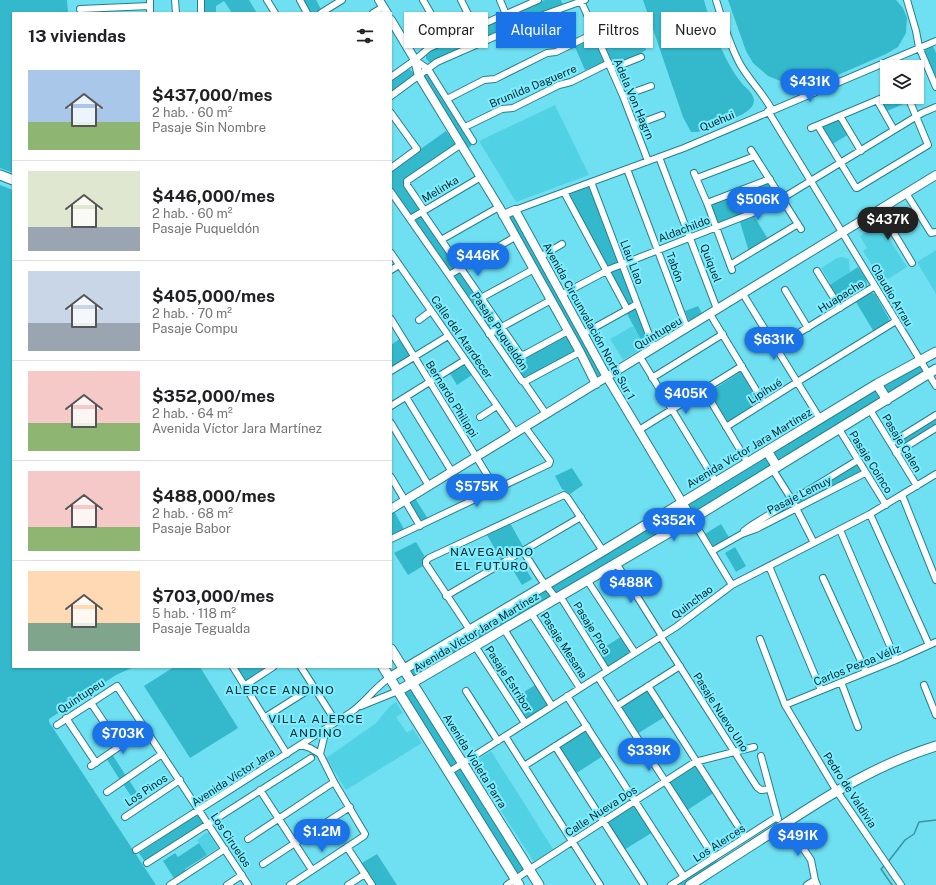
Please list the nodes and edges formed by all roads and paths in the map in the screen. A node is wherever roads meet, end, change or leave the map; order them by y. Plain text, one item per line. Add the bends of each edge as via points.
1 (175, 0) edge
2 (201, 0) edge
3 (267, 0) edge
4 (300, 0) edge
5 (342, 0) edge
6 (423, 0) edge
7 (461, 0) edge
8 (500, 0) edge
9 (538, 0) edge
10 (716, 0) edge
11 (907, 0) edge
12 (583, 1) edge
13 (150, 3) edge
14 (80, 9) dead end
15 (176, 12) edge
16 (202, 12) edge
17 (272, 12) edge
18 (306, 12) edge
19 (323, 12) edge
20 (430, 12) edge
21 (467, 12) edge
22 (505, 12) edge
23 (511, 12) edge
24 (555, 12) edge
25 (587, 12) edge
26 (394, 33) edge
27 (496, 36) edge
28 (584, 38) edge
29 (936, 41) edge
30 (919, 47) junction
31 (429, 48) edge
32 (602, 48) edge
33 (641, 57) dead end
34 (415, 60) junction
35 (610, 66) junction
36 (428, 69) junction
37 (392, 76) edge
38 (419, 76) junction
39 (650, 86) dead end
40 (936, 87) edge
41 (392, 95) edge
42 (623, 96) junction
43 (446, 99) junction
44 (878, 100) joint
45 (911, 104) edge
46 (936, 107) edge
47 (770, 111) junction
48 (392, 115) edge
49 (662, 115) dead end
50 (840, 116) junction
51 (916, 117) junction
52 (635, 125) junction
53 (465, 127) junction
54 (894, 130) junction
55 (473, 140) dead end
56 (460, 144) junction
57 (752, 150) dead end
58 (861, 151) junction
59 (755, 156) junction
60 (659, 157) junction
61 (648, 161) junction
62 (840, 164) junction
63 (392, 167) edge
64 (626, 169) junction
65 (0, 175) edge
66 (936, 175) edge
67 (481, 177) junction
68 (770, 179) junction
69 (12, 180) edge
70 (811, 181) junction
71 (591, 182) junction
72 (564, 192) junction
73 (392, 193) edge
74 (906, 193) junction
75 (782, 200) junction
76 (707, 203) junction
77 (499, 207) junction
78 (515, 210) junction
79 (880, 210) junction
80 (423, 211) junction
81 (503, 215) junction
82 (410, 219) junction
83 (716, 227) junction
84 (936, 232) edge
85 (842, 233) junction
86 (515, 236) junction
87 (690, 237) junction
88 (441, 240) junction
89 (562, 244) dead end
90 (658, 250) junction
91 (392, 254) edge
92 (540, 257) junction
93 (912, 263) dead end
94 (622, 264) junction
95 (399, 265) junction
96 (460, 268) junction
97 (392, 269) edge
98 (534, 269) junction
99 (606, 270) junction
100 (817, 271) dead end
101 (449, 274) junction
102 (875, 286) junction
103 (785, 290) dead end
104 (743, 294) junction
105 (561, 295) junction
106 (481, 298) junction
107 (552, 300) junction
108 (637, 304) junction
109 (840, 308) junction
110 (627, 309) junction
111 (714, 311) junction
112 (432, 312) junction
113 (419, 320) dead end
114 (392, 321) edge
115 (896, 321) junction
116 (502, 327) junction
117 (687, 328) junction
118 (808, 328) junction
119 (568, 331) junction
120 (489, 334) junction
121 (583, 334) junction
122 (723, 334) junction
123 (448, 336) junction
124 (776, 347) junction
125 (654, 348) junction
126 (580, 352) junction
127 (936, 352) edge
128 (414, 357) junction
129 (640, 357) junction
130 (466, 360) junction
131 (920, 361) junction
132 (742, 366) junction
133 (392, 370) edge
134 (932, 372) edge
135 (607, 377) junction
136 (652, 378) junction
137 (430, 382) junction
138 (524, 382) junction
139 (797, 382) junction
140 (596, 384) junction
141 (877, 384) junction
142 (936, 386) edge
143 (704, 390) junction
144 (406, 397) junction
145 (887, 400) junction
146 (764, 403) junction
147 (392, 405) edge
148 (497, 406) junction
149 (672, 410) junction
150 (870, 410) junction
151 (546, 414) junction
152 (936, 415) edge
153 (480, 417) dead end
154 (820, 419) junction
155 (392, 426) edge
156 (525, 427) junction
157 (726, 427) junction
158 (936, 428) edge
159 (839, 429) junction
160 (639, 430) junction
161 (516, 433) junction
162 (891, 443) junction
163 (767, 451) junction
164 (896, 452) junction
165 (476, 457) junction
166 (858, 460) junction
167 (748, 463) junction
168 (775, 468) junction
169 (452, 472) junction
170 (865, 472) junction
171 (936, 474) edge
172 (392, 480) edge
173 (716, 482) junction
174 (429, 486) junction
175 (917, 486) junction
176 (496, 489) junction
177 (902, 495) junction
178 (792, 500) junction
179 (405, 501) junction
180 (682, 503) junction
181 (886, 505) junction
182 (796, 508) junction
183 (392, 509) edge
184 (870, 514) junction
185 (581, 517) junction
186 (692, 519) junction
187 (420, 526) junction
188 (840, 530) junction
189 (742, 534) junction
190 (392, 539) edge
191 (814, 543) junction
192 (523, 551) junction
193 (603, 551) junction
194 (712, 551) junction
195 (616, 563) junction
196 (769, 566) junction
197 (823, 578) dead end
198 (587, 580) junction
199 (936, 580) edge
200 (546, 585) junction
201 (732, 585) junction
202 (446, 596) junction
203 (558, 597) junction
204 (531, 613) junction
205 (504, 629) junction
206 (470, 630) junction
207 (661, 636) junction
208 (760, 639) dead end
209 (936, 642) edge
210 (929, 645) junction
211 (475, 646) junction
212 (392, 651) edge
213 (635, 653) junction
214 (896, 660) junction
215 (680, 666) junction
216 (234, 668) edge
217 (271, 668) edge
218 (302, 668) edge
219 (384, 668) edge
220 (404, 669) junction
221 (607, 671) junction
222 (866, 672) junction
223 (598, 676) junction
224 (390, 678) junction
225 (841, 682) junction
226 (412, 683) junction
227 (924, 685) dead end
228 (117, 686) joint
229 (244, 686) junction
230 (648, 686) junction
231 (314, 687) junction
232 (580, 688) junction
233 (820, 690) junction
234 (398, 691) junction
235 (466, 691) dead end
236 (567, 696) junction
237 (91, 702) junction
238 (361, 705) junction
239 (785, 705) junction
240 (552, 706) junction
241 (617, 706) junction
242 (936, 714) edge
243 (66, 718) junction
244 (264, 718) junction
245 (336, 722) junction
246 (525, 723) junction
247 (57, 724) dead end
248 (586, 726) junction
249 (858, 727) dead end
250 (145, 729) junction
251 (326, 729) junction
252 (505, 736) junction
253 (498, 740) junction
254 (301, 745) junction
255 (120, 746) junction
256 (556, 746) junction
257 (936, 746) edge
258 (754, 747) dead end
259 (734, 752) junction
260 (162, 754) junction
261 (287, 754) junction
262 (320, 754) junction
263 (761, 756) dead end
264 (311, 758) dead end
265 (697, 762) junction
266 (462, 763) junction
267 (524, 766) junction
268 (448, 772) junction
269 (180, 780) junction
270 (666, 781) junction
271 (334, 782) junction
272 (769, 789) junction
273 (260, 790) junction
274 (836, 790) junction
275 (108, 792) dead end
276 (635, 801) junction
277 (350, 807) junction
278 (199, 810) junction
279 (124, 817) dead end
280 (777, 817) junction
281 (278, 819) junction
282 (604, 821) junction
283 (208, 824) junction
284 (784, 824) junction
285 (745, 837) junction
286 (248, 839) dead end
287 (572, 842) junction
288 (295, 844) junction
289 (347, 847) junction
290 (225, 849) junction
291 (136, 850) dead end
292 (714, 857) junction
293 (147, 863) dead end
294 (263, 864) dead end
295 (312, 870) junction
296 (530, 870) junction
297 (365, 874) junction
298 (242, 875) junction
299 (684, 877) junction
300 (518, 882) edge
301 (816, 883) edge
302 (170, 885) edge
303 (227, 885) edge
304 (248, 885) edge
305 (290, 885) edge
306 (348, 885) edge
307 (372, 885) edge
308 (507, 885) edge
309 (539, 885) edge
310 (600, 885) edge
311 (644, 885) edge
312 (671, 885) edge
313 (690, 885) edge
314 (807, 885) edge
315 (900, 885) edge

1 - 15 street
2 - 16 street
3 - 17 street
4 - 18 street
5 - 19 street
6 - 20 street
7 - 21 street
8 - 22 street
9 - 23 street
10 - 47 street, Claudio Arrau via 736,55 765,98
11 - 30 street
12 - 24 street
12 - 25 street, Adela Von Hagrn
13 - 14 street
26 - 34 street, Avenida Circunvalación Norte Sur 1
27 - 36 street via 437,62
28 - 43 street via 556,52 547,53 495,79 484,80
29 - 30 street, Quehui
30 - 40 street
30 - 47 street, Quehui
31 - 34 street
32 - 35 street, Adela Von Hagrn
33 - 35 street, Brunilda Daguerre
34 - 36 street
34 - 37 street
34 - 38 street, Avenida Circunvalación Norte Sur 1
35 - 42 street, Adela Von Hagrn
35 - 53 street, Brunilda Daguerre via 559,85 513,108 502,109
36 - 38 street
36 - 43 street
38 - 41 street
38 - 56 street, Avenida Circunvalación Norte Sur 1
39 - 42 street
42 - 52 street, Adela Von Hagrn
43 - 53 street
44 - 50 street
44 - 54 street
45 - 51 street
46 - 51 street, Aldachildo
47 - 60 street, Quehui
47 - 70 street, Claudio Arrau
48 - 63 street via 417,149
49 - 52 street
50 - 58 street
50 - 62 street via 814,127
51 - 54 street, Aldachildo
51 - 62 street via 928,145 856,188
52 - 61 street, Adela Von Hagrn
53 - 55 street
54 - 58 street, Aldachildo
56 - 67 street, Avenida Circunvalación Norte Sur 1
56 - 80 street, Pasaje Puqueldón via 406,182
57 - 59 street
58 - 62 street, Aldachildo
59 - 68 street
59 - 76 street via 696,175
60 - 61 street, Quehui
60 - 87 street, Quiquel
61 - 64 street, Quehui
62 - 70 street, Aldachildo
64 - 71 street, Quehui
64 - 90 street, Tabón
65 - 69 main road
66 - 74 street, Quintupeu
67 - 77 street, Avenida Circunvalación Norte Sur 1
67 - 80 street, Melinka
68 - 75 street
68 - 76 street
70 - 75 street, Aldachildo
70 - 85 street, Claudio Arrau
71 - 72 street, Quehui
71 - 94 street, Llau Llao
72 - 78 street, Quehui
72 - 99 street
73 - 82 street, Pasaje Puqueldón
74 - 79 street, Quintupeu
74 - 84 street via 931,233
75 - 83 street, Aldachildo
75 - 83 street via 799,226 731,268
76 - 83 street
77 - 81 street, Avenida Circunvalación Norte Sur 1
77 - 88 street
78 - 81 street, Quehui
78 - 92 street, Avenida Circunvalación Norte Sur 1
79 - 85 street, Quintupeu
79 - 93 street
80 - 82 street, Melinka
80 - 88 street, Pasaje Puqueldón
81 - 86 street, Avenida Circunvalación Norte Sur 1
82 - 101 street, Pasaje Puqueldón
83 - 87 street, Aldachildo
85 - 102 street, Claudio Arrau
85 - 104 street, Quintupeu
86 - 96 street
86 - 98 street, Avenida Circunvalación Norte Sur 1
87 - 90 street, Aldachildo
87 - 111 street, Quiquel
88 - 96 street, Pasaje Puqueldón
89 - 92 street
90 - 94 street, Aldachildo
90 - 117 street, Tabón
91 - 95 street, Calle del Atardecer
92 - 105 street, Avenida Circunvalación Norte Sur 1
94 - 99 street, Aldachildo
94 - 108 street, Llau Llao
95 - 97 street
95 - 112 street, Calle del Atardecer
96 - 101 street
96 - 106 street, Pasaje Puqueldón
98 - 106 street
98 - 107 street, Avenida Circunvalación Norte Sur 1
99 - 105 street, Aldachildo
99 - 110 street
100 - 109 street
101 - 120 street, Pasaje Puqueldón
102 - 109 street, Huapache
102 - 115 street, Claudio Arrau
103 - 118 street
104 - 111 street, Quintupeu
104 - 124 street
105 - 121 street, Avenida Circunvalación Norte Sur 1
106 - 116 street, Pasaje Puqueldón
107 - 116 street
107 - 119 street, Avenida Circunvalación Norte Sur 1
108 - 110 street
108 - 125 street, Llau Llao
109 - 118 street, Huapache
110 - 121 street
111 - 117 street, Quintupeu
111 - 122 street, Quiquel
112 - 113 street
112 - 123 street, Calle del Atardecer
114 - 128 street, Bernardo Philippi
115 - 131 street, Claudio Arrau
115 - 139 street, Lipihué
116 - 119 street, Pasaje Puqueldón via 522,355
116 - 120 street
117 - 125 street, Quintupeu
118 - 124 street, Huapache
119 - 126 street, Avenida Circunvalación Norte Sur 1
120 - 138 street, Pasaje Puqueldón
121 - 135 street, Avenida Circunvalación Norte Sur 1
122 - 132 street, Quiquel
122 - 136 street
123 - 128 street
123 - 130 street, Calle del Atardecer
124 - 139 street
125 - 129 street, Quintupeu
126 - 138 street
126 - 140 street, Avenida Circunvalación Norte Sur 1
127 - 131 main road, Avenida Víctor Jara Martínez
128 - 133 street
128 - 137 street, Bernardo Philippi
129 - 135 street, Quintupeu
129 - 136 street
130 - 137 street
130 - 148 street, Calle del Atardecer
131 - 134 street, Claudio Arrau
131 - 141 main road, Avenida Víctor Jara Martínez
132 - 143 street
132 - 146 street, Quiquel
134 - 142 street, Claudio Arrau
134 - 145 main road, Avenida Víctor Jara Martínez
135 - 140 street, Quintupeu
135 - 160 street, Avenida Circunvalación Norte Sur 1
136 - 149 street
137 - 144 street
137 - 165 street, Bernardo Philippi
138 - 151 street, Pasaje Puqueldón
139 - 146 street, Lipihué
139 - 154 street
140 - 151 street, Quintupeu
141 - 145 main road
141 - 154 main road, Avenida Víctor Jara Martínez
143 - 149 street
143 - 157 street
144 - 147 street
144 - 169 street
145 - 150 main road, Avenida Víctor Jara Martínez
146 - 157 street, Lipihué
148 - 153 street
148 - 161 street, Calle del Atardecer
149 - 160 street
149 - 173 street
150 - 159 main road, Avenida Víctor Jara Martínez
150 - 162 street, Pasaje Calen
151 - 156 street, Quintupeu
152 - 162 street
154 - 163 main road, Avenida Víctor Jara Martínez
155 - 174 street
156 - 161 street, Quintupeu
156 - 176 street via 550,463
157 - 167 street
158 - 164 street
159 - 166 street, Pasaje Coínco
159 - 168 main road, Avenida Víctor Jara Martínez
160 - 180 street, Avenida Circunvalación Norte Sur 1
161 - 165 street, Quintupeu
162 - 164 street, Pasaje Calen
163 - 167 main road, Avenida Víctor Jara Martínez
163 - 168 main road
164 - 175 street, Pasaje Calen
165 - 169 street, Quintupeu
165 - 176 street, Bernardo Philippi
166 - 170 street, Pasaje Coínco
166 - 178 street, Pasaje Lemuy
167 - 173 main road, Avenida Víctor Jara Martínez
168 - 178 street
168 - 186 main road, Avenida Víctor Jara Martínez
169 - 174 street, Quintupeu
170 - 181 street, Pasaje Coínco
170 - 182 street, Pasaje Lemuy
171 - 175 street, Quinchao
172 - 179 street
173 - 180 main road, Avenida Víctor Jara Martínez
174 - 179 street, Quintupeu
175 - 177 street, Quinchao
176 - 187 street
177 - 181 street, Quinchao
177 - 199 street
178 - 182 street
178 - 189 street, Pasaje Lemuy
179 - 183 street, Quintupeu
179 - 187 street
180 - 186 street, Avenida Circunvalación Norte Sur 1
180 - 193 main road, Avenida Víctor Jara Martínez
181 - 184 street, Quinchao
182 - 189 street, Pasaje Lemuy
182 - 191 street
184 - 188 street, Quinchao
184 - 210 street
185 - 192 street
185 - 193 street
185 - 202 street via 567,497 562,496 429,558 426,564
186 - 194 street, Avenida Circunvalación Norte Sur 1
186 - 195 main road, Avenida Víctor Jara Martínez
187 - 190 street
188 - 191 street, Quinchao
188 - 214 street
189 - 194 street, Pasaje Lemuy
191 - 196 street, Quinchao
192 - 200 street, Pasaje Proa
192 - 202 street
193 - 200 main road, Avenida Víctor Jara Martínez
194 - 201 street, Avenida Circunvalación Norte Sur 1
195 - 198 main road, Avenida Víctor Jara Martínez
195 - 207 street, Pasaje Nuevo Uno
196 - 201 street, Quinchao
196 - 233 street
197 - 222 street
198 - 203 main road, Avenida Víctor Jara Martínez
198 - 213 street
200 - 203 street, Pasaje Proa
200 - 206 main road, Avenida Víctor Jara Martínez
201 - 207 street, Quinchao
202 - 206 street
203 - 204 main road, Avenida Víctor Jara Martínez
203 - 221 street, Pasaje Proa
204 - 205 main road, Avenida Víctor Jara Martínez
204 - 232 street, Pasaje Mesana
205 - 211 main road, Avenida Víctor Jara Martínez
205 - 240 street
206 - 220 main road, Avenida Víctor Jara Martínez
207 - 213 street, Quinchao
207 - 215 street, Pasaje Nuevo Uno
208 - 239 street, Pedro de Valdivia
209 - 210 street, Carlos Pezoa Véliz
210 - 214 street, Carlos Pezoa Véliz
211 - 226 main road, Avenida Víctor Jara Martínez
211 - 246 street, Pasaje Estribor
212 - 220 main road, Avenida Violeta Parra
213 - 221 street, Quinchao
214 - 222 street, Carlos Pezoa Véliz
215 - 230 street
215 - 259 street, Pasaje Nuevo Uno
216 - 229 street
217 - 229 street
218 - 231 street
219 - 224 main road
220 - 224 main road, Avenida Víctor Jara Martínez
220 - 226 main road, Avenida Violeta Parra
221 - 223 street, Quinchao
222 - 225 street, Carlos Pezoa Véliz
223 - 232 street, Quinchao
223 - 241 street
224 - 234 main road
224 - 238 street, Avenida Víctor Jara via 376,688
225 - 233 street, Carlos Pezoa Véliz
225 - 249 street
226 - 234 main road, Avenida Víctor Jara Martínez
226 - 266 main road, Avenida Violeta Parra
227 - 242 street
228 - 237 street, Quintupeu
228 - 250 street, Los Ciruelos
229 - 244 street
230 - 241 street
230 - 265 street
231 - 244 street
231 - 245 street
232 - 236 street, Quinchao
233 - 239 street, Carlos Pezoa Véliz
234 - 238 street, Avenida Víctor Jara
234 - 268 main road
235 - 253 street
236 - 240 street, Quinchao
236 - 248 street
237 - 243 street, Quintupeu
237 - 255 street
238 - 245 street, Avenida Víctor Jara
239 - 274 street, Pedro de Valdivia
240 - 246 street, Quinchao
241 - 270 street
243 - 247 street, Quintupeu
243 - 255 street via 94,765
244 - 261 street
245 - 251 street, Avenida Víctor Jara
246 - 252 street, Quinchao
248 - 256 street
248 - 276 street
250 - 255 street
250 - 260 street, Los Ciruelos
251 - 254 street, Avenida Víctor Jara
251 - 262 street
252 - 253 street, Quinchao
252 - 267 street
253 - 266 street, Quinchao
254 - 261 street, Avenida Víctor Jara
254 - 262 street
256 - 267 street
256 - 282 street
257 - 274 main road via 895,761
258 - 259 street, Calle Nueva Dos
259 - 265 street, Calle Nueva Dos
259 - 272 street, Pasaje Nuevo Uno via 758,788
260 - 269 street, Los Ciruelos
260 - 275 street
261 - 278 street, Avenida Víctor Jara
262 - 271 street
263 - 272 street
264 - 273 street
265 - 270 street, Calle Nueva Dos
265 - 285 street
266 - 268 street, Quinchao
266 - 296 main road, Avenida Violeta Parra
267 - 287 street
268 - 300 main road
269 - 278 street, Los Ciruelos
269 - 279 street, Los Pinos
270 - 276 street, Calle Nueva Dos
270 - 292 street
271 - 277 street
271 - 281 street
272 - 280 street
273 - 281 street
273 - 283 street
274 - 284 main road
274 - 315 street, Pedro de Valdivia
276 - 282 street, Calle Nueva Dos
276 - 299 street
277 - 288 street
277 - 289 street via 365,832 364,836
278 - 283 street, Los Ciruelos
278 - 291 street, Avenida Víctor Jara
280 - 284 street
280 - 285 street, Los Alerces
281 - 286 street
281 - 288 street
282 - 287 street, Calle Nueva Dos
282 - 311 street
283 - 290 street, Los Ciruelos
283 - 293 street
284 - 301 street via 811,860
284 - 313 main road
285 - 292 street, Los Alerces
287 - 296 street, Calle Nueva Dos
287 - 310 street
288 - 294 street
288 - 295 street
289 - 295 street
289 - 297 street
290 - 298 street, Los Ciruelos
290 - 302 street
292 - 299 street, Los Alerces
295 - 305 street
296 - 300 street, Calle Nueva Dos
296 - 309 main road, Avenida Violeta Parra
297 - 306 street
297 - 307 street
298 - 303 street
298 - 304 street, Los Ciruelos
299 - 312 street, Los Alerces
300 - 308 street, Calle Nueva Dos
301 - 314 street

